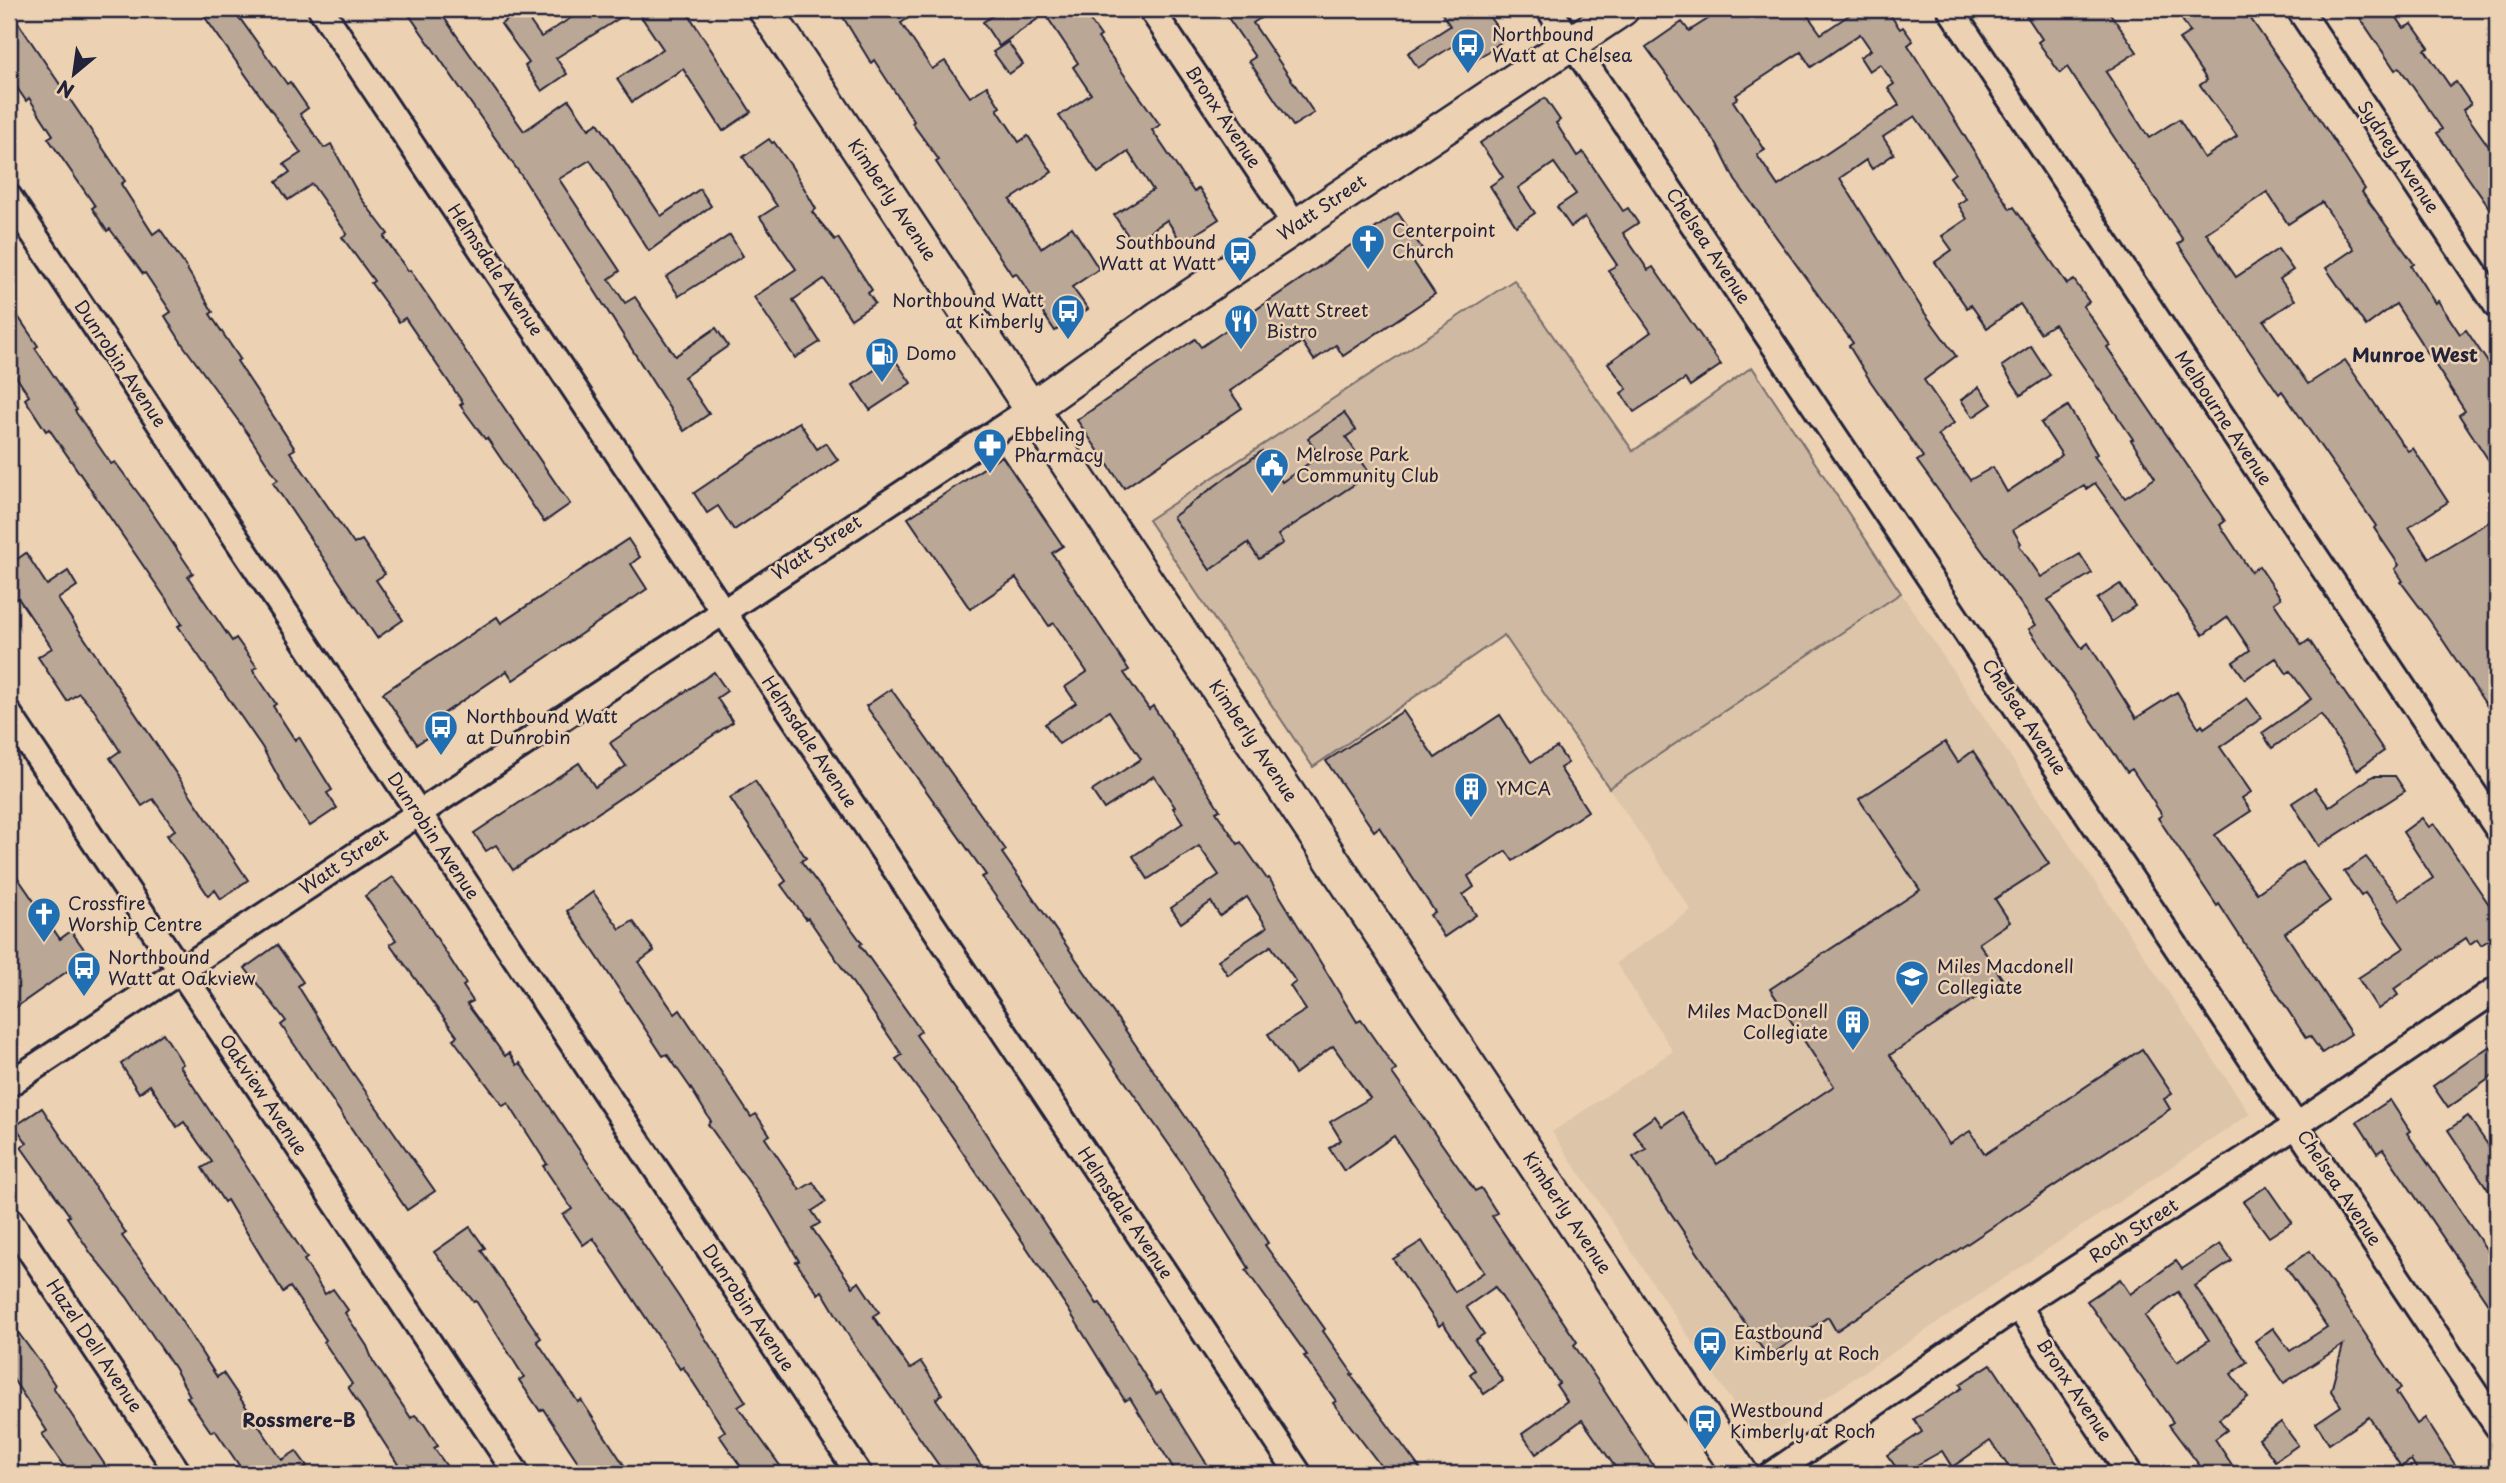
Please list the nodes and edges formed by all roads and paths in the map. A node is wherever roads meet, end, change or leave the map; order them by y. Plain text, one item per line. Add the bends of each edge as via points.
1 (321, 9) edge
2 (765, 9) edge
3 (1151, 9) edge
4 (1549, 9) edge
5 (1622, 9) edge
6 (1950, 9) edge
7 (2299, 9) edge
8 (1571, 42) junction
9 (9, 197) edge
10 (1296, 226) junction
11 (2497, 306) edge
12 (1032, 408) junction
13 (721, 611) junction
14 (9, 714) edge
15 (416, 813) junction
16 (2497, 828) edge
17 (180, 972) junction
18 (2497, 989) edge
19 (9, 1084) edge
20 (2297, 1125) junction
21 (9, 1219) edge
22 (2018, 1306) junction
23 (2497, 1426) edge
24 (179, 1474) edge
25 (517, 1474) edge
26 (859, 1474) edge
27 (1299, 1474) edge
28 (1741, 1474) edge
29 (1772, 1474) edge
30 (2130, 1474) edge

1 - 13 street, Helmsdale Avenue
2 - 12 street, Kimberly Avenue
3 - 10 street, Bronx Avenue
4 - 8 street, Chelsea Avenue
5 - 8 street, Watt Street
6 - 16 street, Melbourne Avenue
7 - 11 street, Sydney Avenue
8 - 10 street, Watt Street
8 - 20 street, Chelsea Avenue
9 - 15 street, Dunrobin Avenue
10 - 12 street, Watt Street
12 - 13 street, Watt Street
12 - 28 street, Kimberly Avenue
13 - 15 street, Watt Street
13 - 27 street, Helmsdale Avenue
14 - 17 street, Oakview Avenue
15 - 17 street, Watt Street
15 - 26 street, Dunrobin Avenue
17 - 19 street, Watt Street
17 - 25 street, Oakview Avenue
18 - 20 street, Roch Street
20 - 22 street, Roch Street
20 - 23 street, Chelsea Avenue
21 - 24 street, Hazel Dell Avenue
22 - 29 street, Roch Street
22 - 30 street, Bronx Avenue

